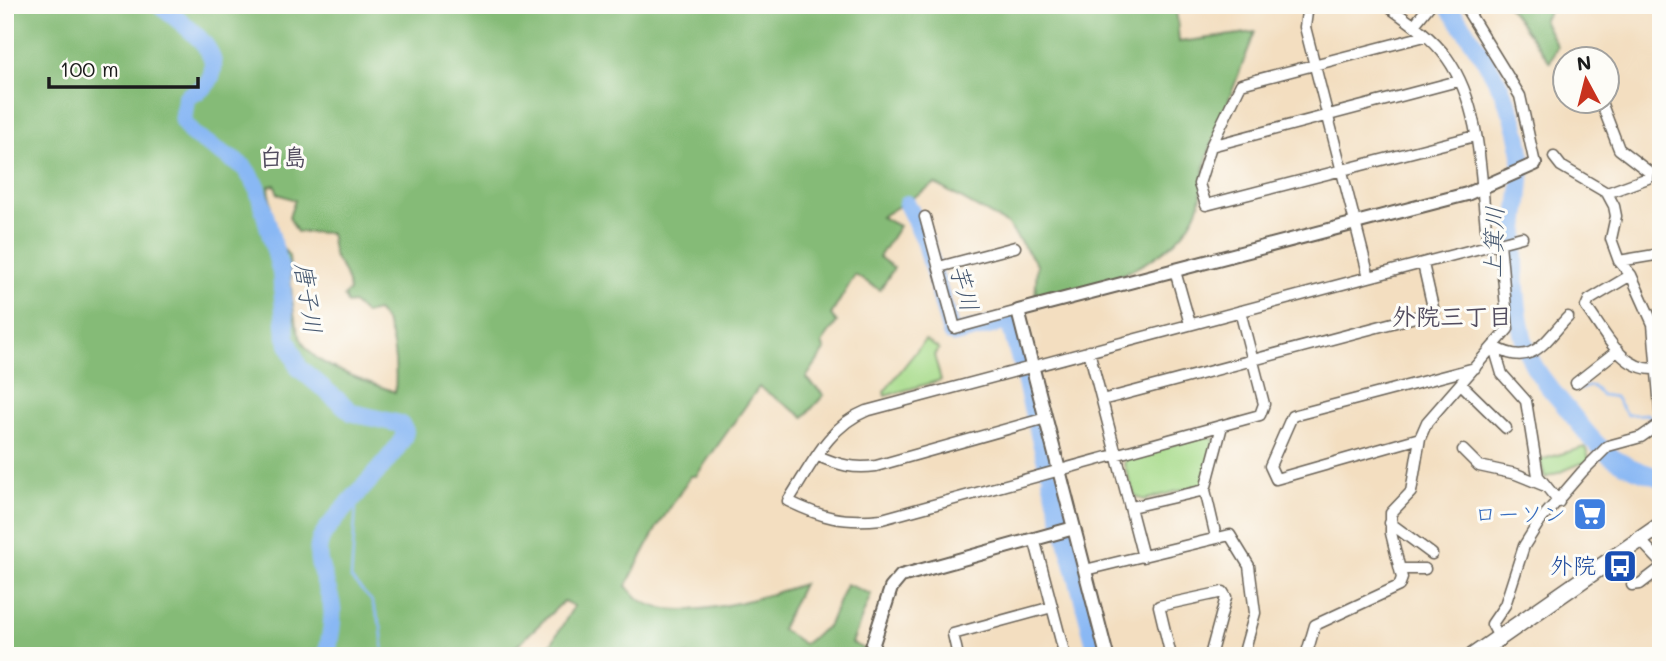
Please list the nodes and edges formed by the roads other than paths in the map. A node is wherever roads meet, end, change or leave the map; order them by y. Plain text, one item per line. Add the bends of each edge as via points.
1 (1308, 5) edge
2 (1386, 5) edge
3 (1430, 5) edge
4 (1464, 5) edge
5 (1414, 25) junction
6 (1425, 36) junction
7 (1314, 64) junction
8 (1458, 81) junction
9 (1326, 116) junction
10 (1606, 116) edge
11 (1475, 136) junction
12 (1211, 146) junction
13 (1554, 157) dead end
14 (1527, 168) joint
15 (1343, 170) junction
16 (1481, 188) junction
17 (1607, 193) junction
18 (925, 217) dead end
19 (1356, 223) junction
20 (1518, 238) dead end
21 (1500, 243) junction
22 (1488, 246) junction
23 (1015, 247) dead end
24 (1661, 254) edge
25 (1619, 261) junction
26 (1423, 264) junction
27 (939, 268) junction
28 (1175, 271) junction
29 (1631, 275) junction
30 (1369, 277) junction
31 (1018, 311) junction
32 (1240, 311) junction
33 (1568, 317) dead end
34 (1190, 324) junction
35 (1494, 347) junction
36 (1618, 350) junction
37 (1089, 351) junction
38 (1254, 361) junction
39 (1032, 366) junction
40 (1475, 368) junction
41 (1656, 369) junction
42 (1576, 383) dead end
43 (1461, 384) junction
44 (1101, 400) junction
45 (1046, 418) junction
46 (1661, 422) edge
47 (1222, 426) junction
48 (1506, 428) dead end
49 (1420, 438) junction
50 (1463, 450) dead end
51 (1115, 453) junction
52 (818, 456) junction
53 (1059, 469) junction
54 (1543, 485) junction
55 (1205, 490) junction
56 (1559, 502) junction
57 (1131, 507) junction
58 (1390, 523) junction
59 (1661, 525) edge
60 (1068, 529) junction
61 (1216, 537) junction
62 (1034, 538) junction
63 (1640, 540) junction
64 (1432, 554) dead end
65 (1143, 557) junction
66 (1661, 562) edge
67 (1661, 568) edge
68 (1400, 569) junction
69 (1425, 569) dead end
70 (1085, 570) junction
71 (1632, 585) dead end
72 (1052, 607) junction
73 (1499, 637) junction
74 (869, 656) edge
75 (958, 656) edge
76 (1065, 656) edge
77 (1107, 656) edge
78 (1171, 656) edge
79 (1210, 656) edge
80 (1243, 656) edge
81 (1306, 656) edge
82 (1473, 656) edge

1 - 7 street via 1304,27
2 - 5 street
3 - 5 street
4 - 14 street via 1520,96
5 - 6 street
6 - 7 street
6 - 8 street via 1447,58
7 - 9 street
7 - 12 street via 1241,84
8 - 9 street
8 - 11 street via 1470,105
9 - 12 street
9 - 15 street
10 - 17 street via 1619,149 1649,172 1648,178
11 - 15 street
11 - 16 street
12 - 15 street via 1199,184 1206,205
13 - 17 street via 1560,166
14 - 16 street
15 - 19 street
16 - 19 street
16 - 22 street
17 - 25 street via 1616,216 1611,239
18 - 27 street
19 - 28 street
19 - 30 street
20 - 21 street
21 - 22 street
21 - 35 street via 1508,328
22 - 26 street
23 - 27 street
24 - 25 street
25 - 29 street
26 - 30 street
26 - 38 street via 1434,312
27 - 31 street via 955,328
28 - 31 street
28 - 34 street
29 - 36 street via 1585,305
29 - 41 street via 1653,324
30 - 32 street
31 - 39 street
32 - 34 street
32 - 38 street
33 - 35 street via 1548,342 1528,352 1513,356
34 - 37 street
35 - 40 street
35 - 54 street via 1502,374 1526,401
36 - 41 street via 1638,368
36 - 42 street
37 - 39 street
37 - 44 street
38 - 44 street
38 - 47 street via 1263,412
39 - 45 street
39 - 52 street via 848,418
40 - 43 street
40 - 49 street via 1292,416 1270,466 1271,474 1276,479
41 - 46 street
43 - 48 street
43 - 49 street via 1427,422
44 - 51 street
45 - 52 street via 876,466 857,469
45 - 53 street
46 - 56 street via 1641,437 1608,446
47 - 51 street
47 - 55 street
49 - 58 street via 1411,492 1391,513
50 - 54 street via 1479,466
51 - 53 street
51 - 57 street
52 - 53 street via 788,501 822,518 853,522 881,519
53 - 60 street
54 - 56 street
55 - 57 street
55 - 61 street
56 - 73 street via 1524,546 1512,589 1492,624
57 - 65 street
58 - 64 street
58 - 68 street
59 - 63 main road
60 - 62 street
60 - 70 street
61 - 65 street
61 - 80 street via 1235,539 1249,566 1255,613
62 - 72 street
62 - 74 street via 901,576 891,588
63 - 66 street
63 - 73 main road
65 - 70 street
67 - 71 street
68 - 69 street
68 - 81 street via 1399,586 1315,625
70 - 77 street
72 - 75 street via 953,634
72 - 76 street
73 - 82 main road
78 - 79 street via 1159,606 1223,592 1226,597

